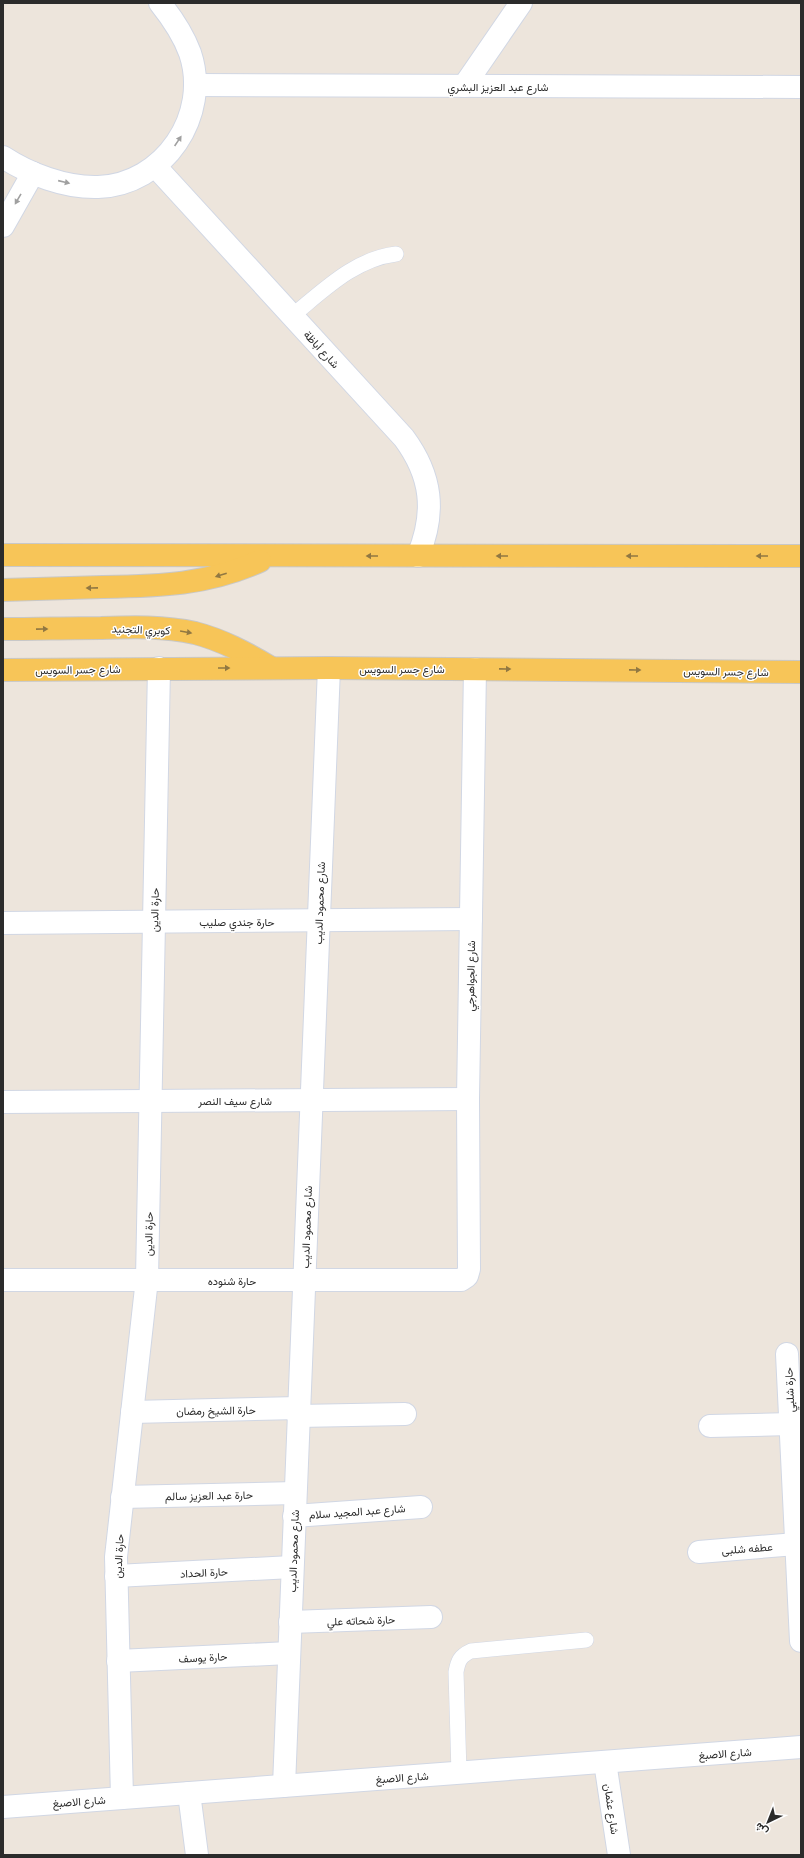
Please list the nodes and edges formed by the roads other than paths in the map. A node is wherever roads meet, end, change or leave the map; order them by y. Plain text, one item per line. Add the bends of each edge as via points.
1 (160, 3) edge
2 (521, 3) edge
3 (195, 86) junction
4 (464, 86) junction
5 (801, 88) edge
6 (3, 157) edge
7 (156, 166) junction
8 (33, 173) junction
9 (3, 226) edge
10 (396, 254) dead end
11 (292, 316) junction
12 (3, 555) edge
13 (270, 556) junction
14 (418, 556) junction
15 (801, 556) edge
16 (3, 590) edge
17 (3, 629) edge
18 (160, 668) junction
19 (270, 668) junction
20 (329, 668) junction
21 (475, 669) junction
22 (3, 670) edge
23 (801, 672) edge
24 (471, 919) junction
25 (319, 920) junction
26 (154, 922) junction
27 (3, 923) edge
28 (468, 1099) junction
29 (311, 1100) junction
30 (150, 1101) junction
31 (3, 1102) edge
32 (147, 1279) junction
33 (3, 1280) edge
34 (304, 1280) junction
35 (461, 1280) joint
36 (788, 1354) dead end
37 (132, 1412) junction
38 (299, 1412) junction
39 (405, 1414) dead end
40 (791, 1424) junction
41 (710, 1426) dead end
42 (295, 1493) junction
43 (122, 1497) junction
44 (421, 1507) dead end
45 (294, 1516) junction
46 (796, 1544) junction
47 (699, 1552) dead end
48 (292, 1567) junction
49 (116, 1576) junction
50 (431, 1617) dead end
51 (290, 1622) junction
52 (586, 1640) dead end
53 (801, 1641) edge
54 (289, 1653) junction
55 (118, 1661) junction
56 (801, 1748) edge
57 (605, 1762) junction
58 (460, 1773) junction
59 (284, 1786) junction
60 (189, 1793) junction
61 (122, 1798) junction
62 (3, 1807) edge
63 (197, 1855) edge
64 (619, 1855) edge

1 - 3 street via 184,38 194,69
2 - 4 street
3 - 4 street, شارع عبد العزيز البشري
7 -> 3 street via 169,154 186,128
4 - 5 street, شارع عبد العزيز البشري
6 - 8 street
8 -> 7 street via 61,182 97,187 138,177
7 - 11 street, شارع أباظة
8 -> 9 street
10 - 11 lane via 358,266
11 - 14 street, شارع أباظة via 413,450 426,479 429,502 428,526
12 - 13 main road
14 -> 13 main road
13 -> 16 main road via 245,567 193,582 139,587
15 -> 14 main road
17 -> 19 main road, كوبري التجنيد via 139,627 195,633 247,653
18 -> 19 main road, شارع جسر السويس
18 - 22 main road, شارع جسر السويس
18 - 26 street, حارة الدين
19 - 20 main road, شارع جسر السويس
20 - 21 main road, شارع جسر السويس
20 - 25 street, شارع محمود الديب
21 -> 23 main road, شارع جسر السويس
21 - 24 street, شارع الجواهرجي
24 - 25 street, حارة جندي صليب
24 - 28 street, شارع الجواهرجي
25 - 26 street, حارة جندي صليب
25 - 29 street, شارع محمود الديب
26 - 27 street, حارة جندي صليب
26 - 30 street, حارة الدين
28 - 29 street, شارع سيف النصر
28 - 35 street, شارع الجواهرجي via 469,1273
29 - 30 street, شارع سيف النصر
29 - 34 street, شارع محمود الديب
30 - 31 street, شارع سيف النصر
30 - 32 street, حارة الدين
32 - 33 street, حارة شنوده
32 - 34 street, حارة شنوده
32 - 37 street, حارة الدين
34 - 35 street, حارة شنوده
34 - 38 street, شارع محمود الديب
36 - 40 street, حارة شلبي
37 - 38 street, حارة الشيخ رمضان
37 - 43 street, حارة الدين
38 - 39 street, حارة الشيخ رمضان
38 - 42 street, شارع محمود الديب
40 - 41 street
40 - 46 street, حارة شلبي
42 - 43 street, حارة عبد العزيز سالم
42 - 45 street, شارع محمود الديب
43 - 49 street, حارة الدين
44 - 45 street, شارع عبد المجيد سلام
45 - 48 street, شارع محمود الديب
46 - 47 street, عطفه شلبى
46 - 53 street, حارة شلبي
48 - 49 street, حارة الحداد
48 - 51 street, شارع محمود الديب
49 - 55 street, حارة الدين
50 - 51 street, حارة شحاته علي
51 - 54 street, شارع محمود الديب
52 - 58 lane via 471,1651 463,1654 458,1661 456,1672
54 - 55 street, حارة يوسف
54 - 59 street, شارع محمود الديب
55 - 61 street, حارة الدين
56 - 57 street, شارع الاصبغ
57 - 58 street, شارع الاصبغ
57 - 64 street, شارع عثمان
58 - 59 street, شارع الاصبغ
59 - 60 street, شارع الاصبغ
60 - 61 street, شارع الاصبغ
60 - 63 street
61 - 62 street, شارع الاصبغ

